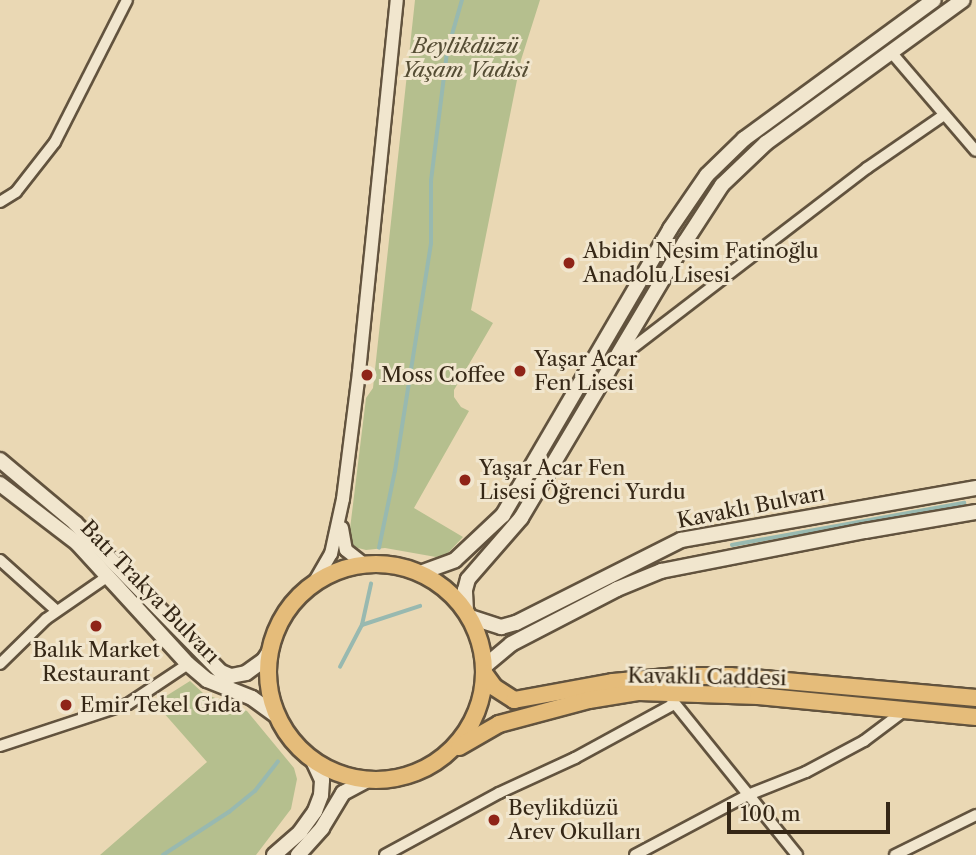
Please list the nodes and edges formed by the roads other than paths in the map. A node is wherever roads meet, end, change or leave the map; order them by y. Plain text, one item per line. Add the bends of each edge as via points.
1 (127, 0) edge
2 (397, 0) edge
3 (934, 0) edge
4 (963, 0) edge
5 (891, 52) junction
6 (944, 115) junction
7 (976, 151) edge
8 (0, 202) edge
9 (616, 361) junction
10 (0, 460) edge
11 (0, 484) edge
12 (976, 488) edge
13 (343, 499) junction
14 (976, 512) edge
15 (0, 560) edge
16 (364, 564) junction
17 (419, 573) junction
18 (108, 576) junction
19 (314, 583) junction
20 (57, 611) junction
21 (468, 614) junction
22 (269, 652) junction
23 (0, 664) edge
24 (188, 664) junction
25 (484, 669) junction
26 (976, 698) edge
27 (671, 699) junction
28 (904, 711) junction
29 (277, 716) junction
30 (976, 716) edge
31 (0, 746) edge
32 (447, 754) junction
33 (312, 760) junction
34 (367, 780) junction
35 (748, 795) junction
36 (976, 815) edge
37 (274, 855) edge
38 (298, 855) edge
39 (385, 855) edge
40 (635, 855) edge
41 (797, 855) edge
42 (895, 855) edge

1 - 8 street via 55,142 16,192
2 - 13 street
3 - 17 main road via 744,139 707,176 670,229 503,516 455,560
4 - 5 main road
5 - 6 street
5 - 9 main road via 766,143 722,185
6 - 7 street
6 - 9 street via 867,168
9 - 21 main road via 521,518 468,579
10 - 22 main road, Batı Trakya Bulvarı via 75,523 221,672 231,676 246,673
11 - 18 main road, Batı Trakya Bulvarı via 76,543
12 - 21 main road, Kavaklı Bulvarı via 681,540 516,623 501,626
13 - 16 street via 343,545
13 - 19 street via 331,554
14 - 25 main road via 661,571 511,645
15 - 20 street
16 - 17 main road
16 - 19 main road
17 - 21 main road via 440,585
18 - 20 street
18 - 24 main road, Batı Trakya Bulvarı
19 - 22 main road via 284,614
20 - 23 street
21 - 25 main road
22 - 29 main road via 270,696
24 - 29 main road, Batı Trakya Bulvarı via 216,686 253,698
24 - 31 street via 128,704
25 - 26 main road, Kavaklı Caddesi via 498,691 514,700 678,676
25 - 32 main road via 478,709
27 - 28 main road, Kavaklı Caddesi via 758,696
27 - 32 main road, Kavaklı Caddesi via 639,692 589,700 499,724
27 - 35 street
27 - 39 street via 575,758
28 - 30 main road, Kavaklı Caddesi
28 - 35 street via 829,760
29 - 33 main road
32 - 34 main road via 410,775
33 - 34 main road via 335,773
33 - 37 main road via 321,780 315,811
34 - 38 main road via 343,793 322,828
35 - 40 street
35 - 41 street
36 - 42 street

